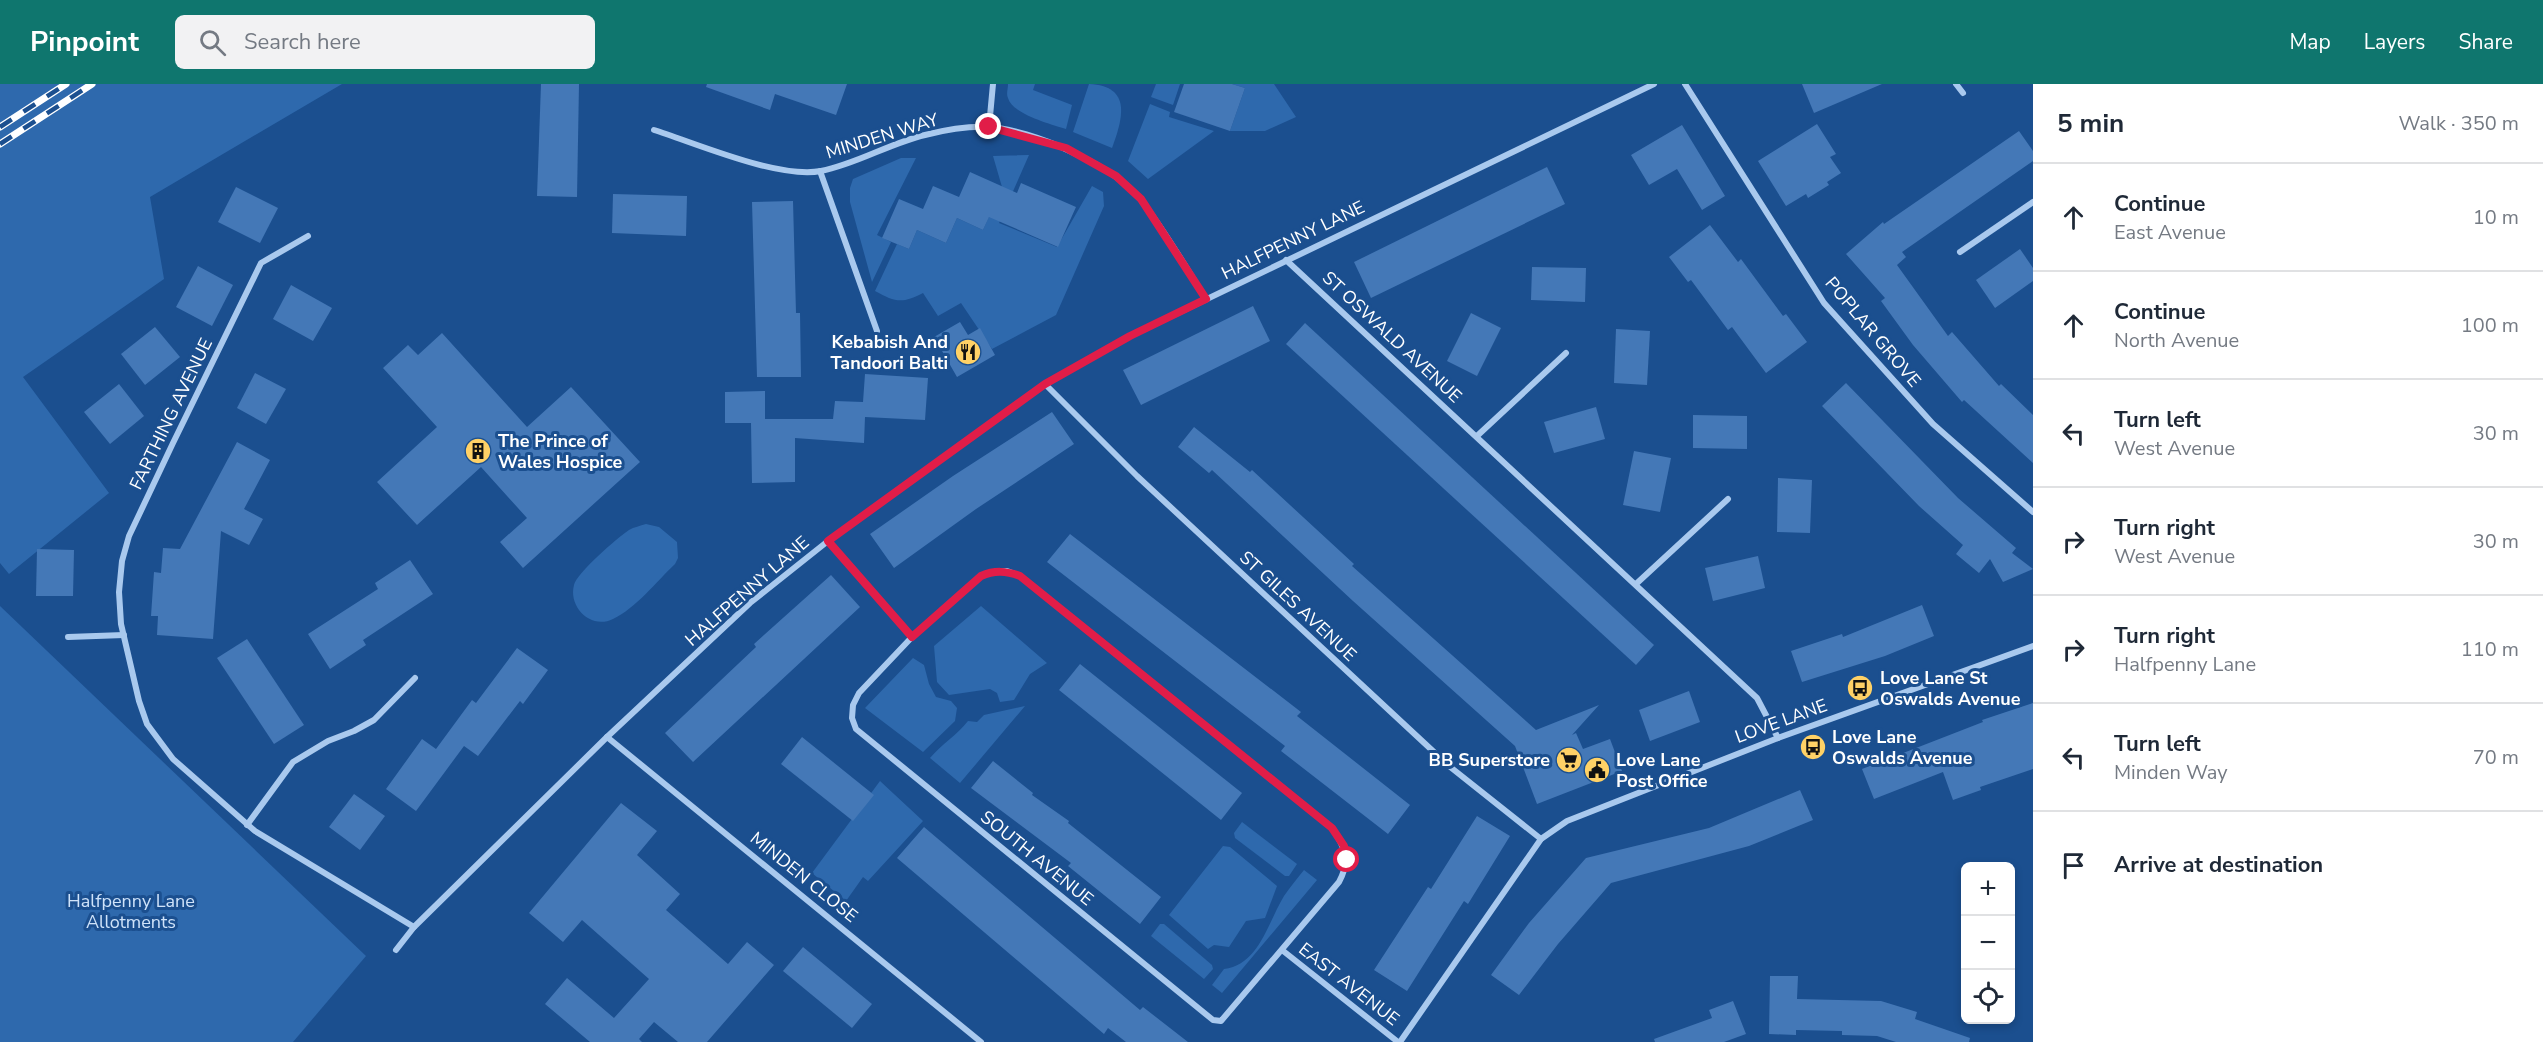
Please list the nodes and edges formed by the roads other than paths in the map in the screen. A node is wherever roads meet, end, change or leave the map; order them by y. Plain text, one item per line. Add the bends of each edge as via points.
1 (993, 84) edge
2 (1685, 84) edge
3 (1956, 84) edge
4 (1650, 85) edge
5 (1963, 93) dead end
6 (989, 127) junction
7 (654, 130) dead end
8 (820, 171) junction
9 (2033, 202) edge
10 (308, 236) dead end
11 (1960, 252) dead end
12 (1286, 260) junction
13 (1206, 299) junction
14 (877, 331) dead end
15 (1566, 353) dead end
16 (1045, 384) junction
17 (1477, 436) junction
18 (1728, 499) dead end
19 (2033, 512) edge
20 (828, 541) junction
21 (1636, 584) junction
22 (124, 635) junction
23 (68, 637) dead end
24 (912, 637) junction
25 (2033, 646) edge
26 (416, 678) dead end
27 (607, 737) junction
28 (1778, 738) junction
29 (247, 825) junction
30 (1541, 839) junction
31 (414, 927) junction
32 (396, 950) dead end
33 (1282, 950) junction
34 (1230, 1011) joint
35 (981, 1042) edge
36 (1399, 1042) edge

1 - 6 street
2 - 19 street, POPLAR GROVE via 1824,303 1933,424
3 - 5 street
4 - 12 street, HALFPENNY LANE
6 - 8 street, MINDEN WAY via 923,135
6 - 13 street, MINDEN WAY via 1066,148 1116,176 1141,199
7 - 8 street, MINDEN WAY via 772,169
8 - 14 street, MINDEN WAY
9 - 11 street
10 - 22 street, FARTHING AVENUE via 261,262 129,536 119,592
12 - 13 street, HALFPENNY LANE
12 - 17 street, ST OSWALD AVENUE
13 - 16 street, HALFPENNY LANE
15 - 17 street
16 - 20 street, HALFPENNY LANE
16 - 30 street, ST GILES AVENUE via 1137,477 1440,758
17 - 21 street, ST OSWALD AVENUE
18 - 21 street
20 - 24 street
20 - 27 street, HALFPENNY LANE via 750,603
21 - 28 street, ST OSWALD AVENUE via 1757,699
22 - 23 street
22 - 29 street, FARTHING AVENUE via 147,724 173,759
24 - 33 street, EAST AVENUE via 981,576 1007,571 1020,576 1332,828 1344,846 1345,871
24 - 34 street, SOUTH AVENUE via 859,693 853,705 856,729 1213,1020 1221,1021
25 - 28 street, LOVE LANE
26 - 29 street via 374,720 294,762
27 - 31 street, HALFPENNY LANE
27 - 35 street, MINDEN CLOSE
28 - 30 street, LOVE LANE via 1567,820
29 - 31 street, FARTHING AVENUE
30 - 36 street, LOVE LANE
31 - 32 street, HALFPENNY LANE
33 - 34 street, EAST AVENUE
33 - 36 street, EAST AVENUE

